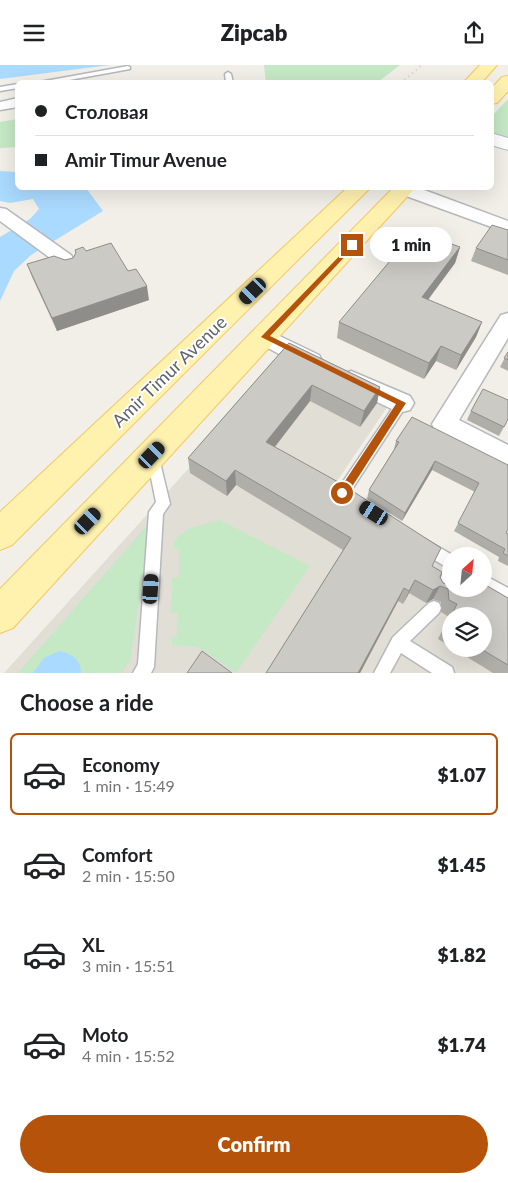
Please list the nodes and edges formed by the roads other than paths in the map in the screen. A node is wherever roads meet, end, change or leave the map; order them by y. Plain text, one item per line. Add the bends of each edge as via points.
1 (489, 65) edge
2 (128, 68) dead end
3 (228, 74) dead end
4 (55, 80) edge
5 (229, 80) edge
6 (474, 80) edge
7 (508, 81) edge
8 (15, 86) edge
9 (0, 89) edge
10 (494, 96) edge
11 (15, 103) edge
12 (3, 106) dead end
13 (494, 140) edge
14 (508, 144) edge
15 (357, 190) edge
16 (404, 190) edge
17 (408, 190) edge
18 (1, 214) edge
19 (508, 227) edge
20 (66, 262) edge
21 (261, 283) junction
22 (299, 301) junction
23 (508, 320) edge
24 (265, 337) junction
25 (402, 403) joint
26 (152, 455) junction
27 (508, 457) edge
28 (359, 503) edge
29 (0, 534) edge
30 (418, 541) edge
31 (442, 556) edge
32 (492, 587) edge
33 (508, 596) edge
34 (434, 607) edge
35 (0, 615) edge
36 (398, 642) junction
37 (140, 673) edge
38 (382, 673) edge
39 (446, 673) edge

1 - 6 main road
2 - 4 lane
3 - 5 lane
7 - 10 main road
8 - 9 lane
11 - 12 street
13 - 14 street
15 - 21 main road, Amir Timur Avenue
16 - 22 main road
17 - 19 street
18 - 20 street
21 - 22 main road
21 - 29 main road, Amir Timur Avenue
22 - 24 main road
23 - 27 street via 444,425
24 - 25 street
24 - 26 main road
25 - 28 lane via 342,493
26 - 35 main road
26 - 37 lane via 163,504 156,512 146,667
30 - 31 lane
32 - 33 lane
34 - 36 lane
36 - 38 lane
36 - 39 lane

